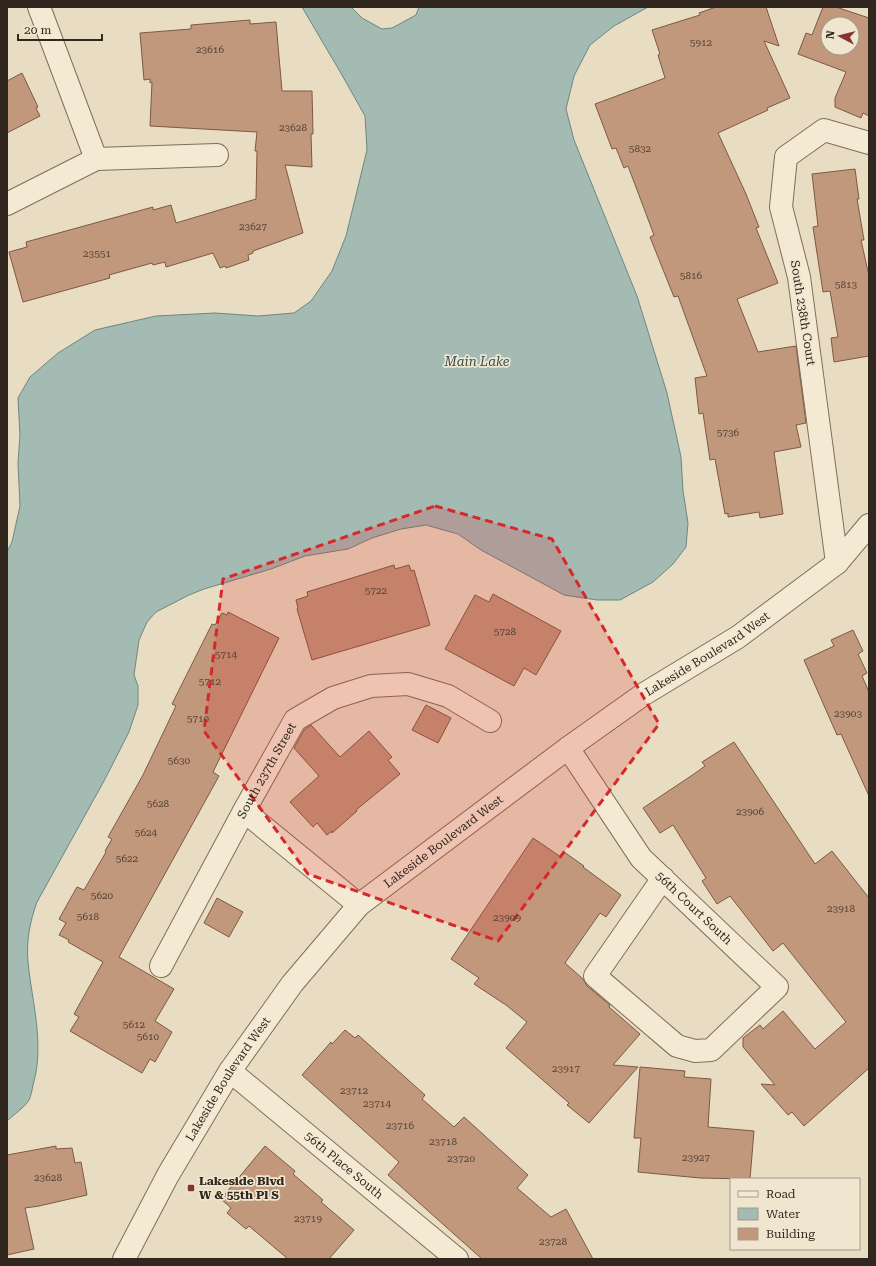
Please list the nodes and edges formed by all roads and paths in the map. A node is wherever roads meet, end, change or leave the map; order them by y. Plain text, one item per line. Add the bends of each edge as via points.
1 (38, 7) edge
2 (869, 143) edge
3 (217, 155) dead end
4 (96, 159) junction
5 (7, 204) edge
6 (869, 525) edge
7 (837, 564) junction
8 (490, 721) dead end
9 (568, 748) junction
10 (244, 811) junction
11 (663, 878) junction
12 (359, 905) junction
13 (161, 966) dead end
14 (230, 1072) junction
15 (124, 1259) edge
16 (457, 1259) edge

1 - 4 street
2 - 7 street, South 238th Court via 824,130 786,157 781,207 800,277
3 - 4 street
4 - 5 street
6 - 7 street, Lakeside Boulevard West
7 - 9 street, Lakeside Boulevard West via 738,637 644,694
8 - 10 street, South 237th Street via 448,696 408,684 370,686 333,698 296,720
9 - 11 street, 56th Court South via 641,858
9 - 12 street, Lakeside Boulevard West
10 - 12 street
10 - 13 street, South 237th Street
11 - 11 street, 56th Court South via 777,987 711,1050 695,1051 677,1046 595,976
12 - 14 street, Lakeside Boulevard West via 292,984
14 - 15 street, Lakeside Boulevard West via 168,1175
14 - 16 street, 56th Place South

